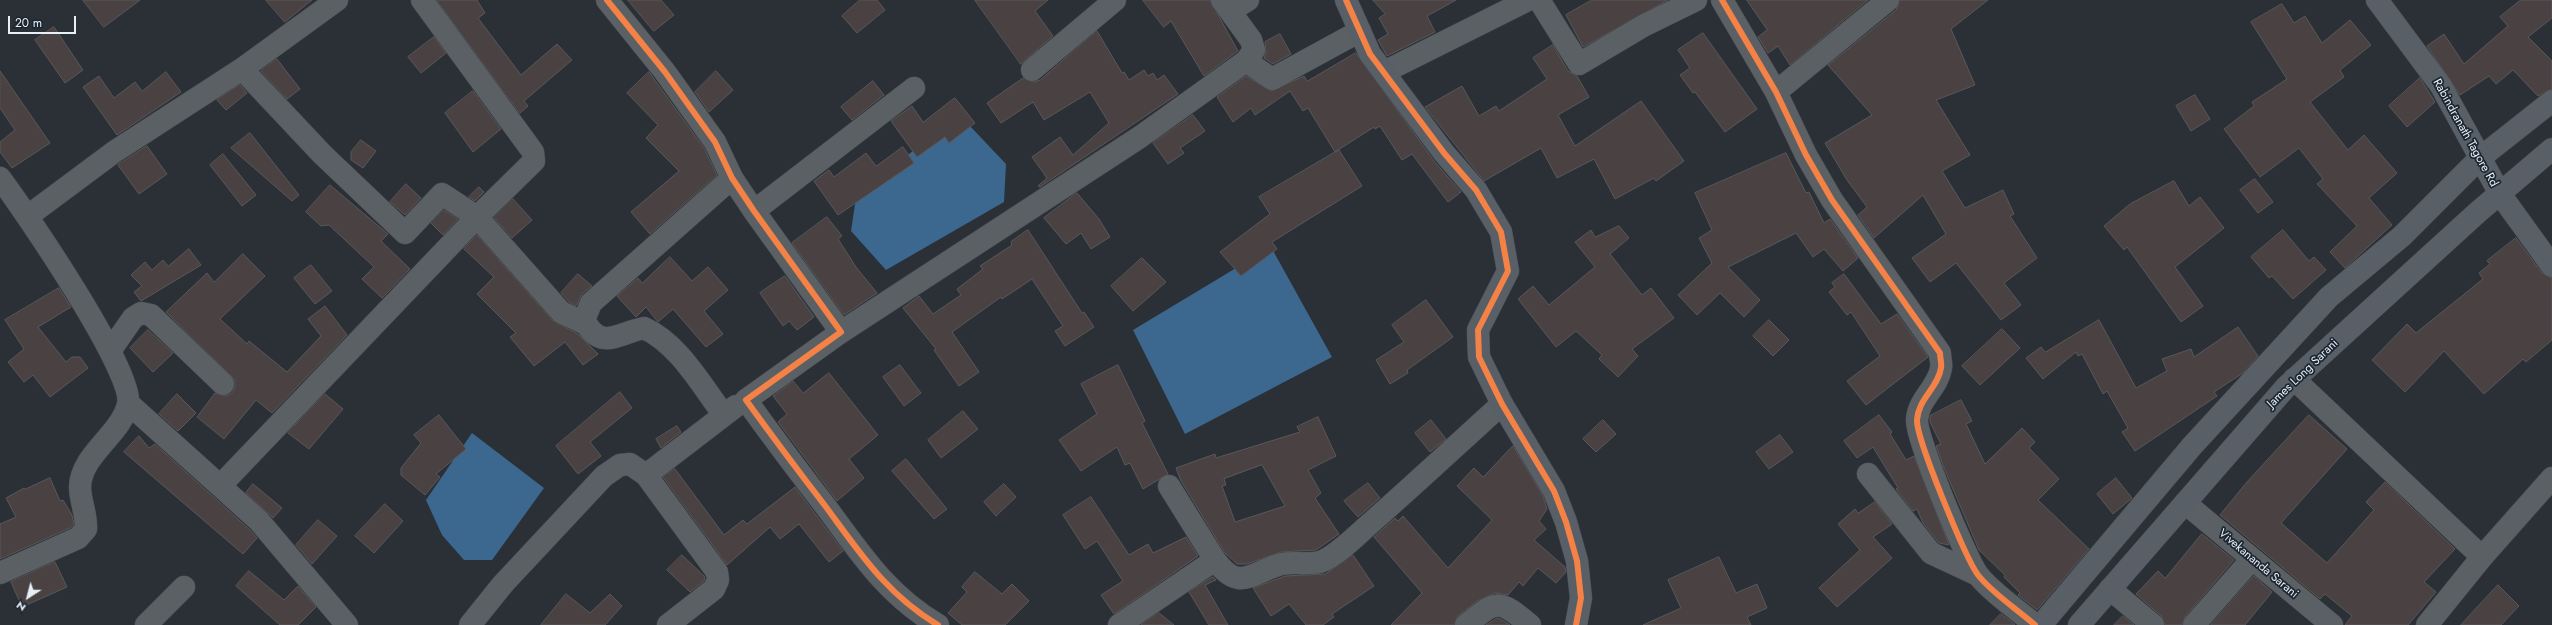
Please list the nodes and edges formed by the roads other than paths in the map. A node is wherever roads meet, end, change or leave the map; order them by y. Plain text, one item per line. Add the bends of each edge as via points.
1 (336, 0) edge
2 (422, 0) edge
3 (607, 0) edge
4 (1114, 0) edge
5 (1346, 0) edge
6 (1528, 0) edge
7 (1539, 0) edge
8 (1696, 0) edge
9 (1722, 0) edge
10 (1888, 0) edge
11 (2377, 0) edge
12 (1233, 4) edge
13 (1360, 31) junction
14 (1246, 61) junction
15 (242, 69) junction
16 (1032, 70) dead end
17 (1384, 72) junction
18 (914, 88) dead end
19 (1776, 92) junction
20 (2552, 101) edge
21 (2552, 149) edge
22 (2480, 158) junction
23 (0, 178) edge
24 (732, 178) junction
25 (2500, 194) junction
26 (754, 211) junction
27 (28, 216) junction
28 (477, 217) junction
29 (2552, 266) edge
30 (586, 324) junction
31 (841, 332) junction
32 (110, 351) junction
33 (2294, 379) junction
34 (223, 384) dead end
35 (746, 400) junction
36 (128, 403) junction
37 (1502, 404) junction
38 (724, 415) junction
39 (1868, 474) dead end
40 (646, 475) junction
41 (2552, 478) edge
42 (2161, 482) junction
43 (220, 486) junction
44 (1169, 486) dead end
45 (2184, 504) junction
46 (2482, 557) junction
47 (2252, 559) junction
48 (1215, 560) junction
49 (0, 573) edge
50 (1978, 575) junction
51 (184, 587) dead end
52 (2110, 589) junction
53 (146, 625) edge
54 (348, 625) edge
55 (470, 625) edge
56 (668, 625) edge
57 (938, 625) edge
58 (1119, 625) edge
59 (1466, 625) edge
60 (1530, 625) edge
61 (1576, 625) edge
62 (2035, 625) edge
63 (2041, 625) edge
64 (2079, 625) edge
65 (2153, 625) edge
66 (2194, 625) edge
67 (2332, 625) edge
68 (2427, 625) edge

1 - 15 street
2 - 28 street via 533,152 534,162
3 - 24 street via 666,72 715,142
4 - 16 street
5 - 13 main road
6 - 17 street
7 - 8 street via 1579,64 1643,26
9 - 19 street
10 - 19 street
11 - 22 main road, Rabindranath Tagore Rd via 2441,86
12 - 14 street via 1254,50
13 - 14 street via 1272,79
13 - 17 main road via 1370,54
14 - 31 street via 1140,137
15 - 27 street via 114,152
15 - 28 street via 322,154 406,233 442,194
17 - 37 main road via 1444,153 1476,190 1501,232 1508,272 1478,330 1479,357
18 - 26 street
19 - 50 street via 1806,155 1832,200 1940,353 1941,368 1936,381 1919,407 1917,421 1949,512
20 - 22 main road
21 - 25 main road, James Long Sarani
22 - 25 main road, Rabindranath Tagore Rd
22 - 42 main road via 2402,236 2329,297
23 - 27 street
24 - 26 street
24 - 30 street via 591,303 584,320
25 - 29 main road, Rabindranath Tagore Rd
25 - 33 main road, James Long Sarani
26 - 31 street
27 - 32 street
28 - 30 street via 561,312
28 - 43 street
30 - 38 street via 597,337 607,339 644,328 658,334 670,344
31 - 35 street
32 - 34 street via 133,318 141,313 151,315
32 - 36 street via 126,384
33 - 45 main road, James Long Sarani
33 - 46 street
35 - 38 street
35 - 57 street via 864,560 891,590
36 - 43 street
36 - 49 street via 118,427 84,474 80,487 86,529 78,538
37 - 48 street via 1360,532 1321,562 1292,562 1278,565 1246,579 1234,578 1223,571
37 - 61 main road via 1554,491 1566,522 1577,561 1581,598
38 - 40 street
39 - 50 street via 1930,553
40 - 55 street via 630,464 620,465 604,476 503,584
40 - 56 street via 717,572 718,580 714,589
41 - 46 street
42 - 45 main road
42 - 63 main road
43 - 54 street via 278,542
44 - 48 street
45 - 47 street, Vivekananda Sarani
45 - 52 main road, James Long Sarani
46 - 68 street
47 - 66 street
47 - 67 street, Vivekananda Sarani
48 - 58 street
50 - 62 street
51 - 53 street
52 - 64 main road, James Long Sarani
52 - 65 street
59 - 60 street via 1489,607 1499,604 1510,609

